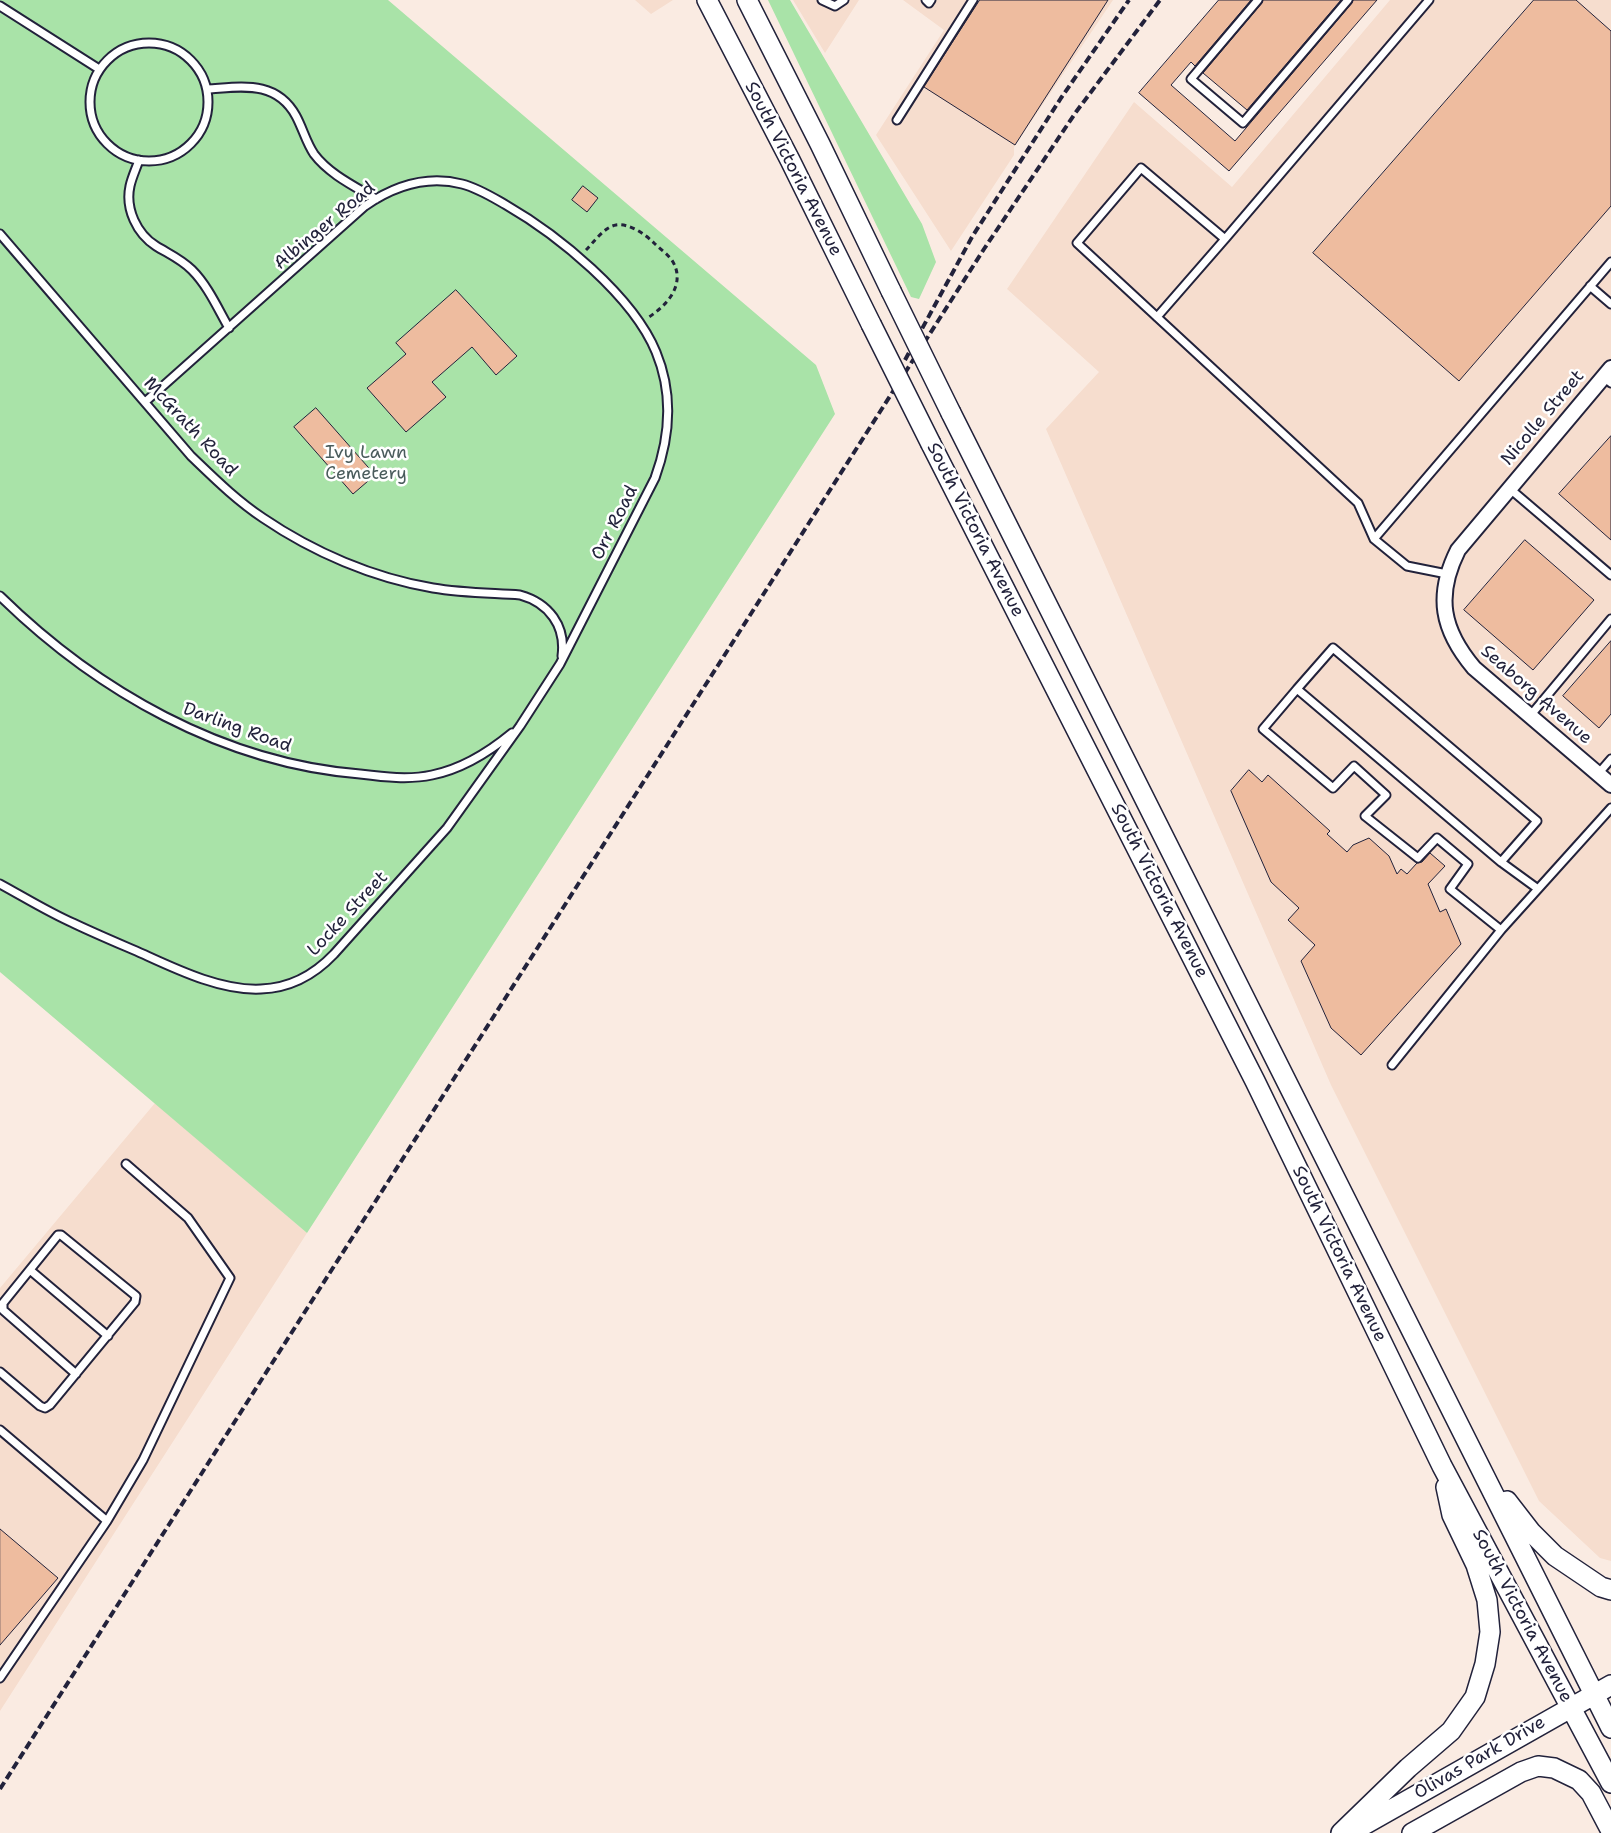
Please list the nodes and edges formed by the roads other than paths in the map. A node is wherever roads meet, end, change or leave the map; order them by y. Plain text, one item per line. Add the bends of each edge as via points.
1 (707, 0) edge
2 (747, 0) edge
3 (822, 0) edge
4 (844, 0) edge
5 (926, 0) edge
6 (931, 0) edge
7 (973, 0) edge
8 (1258, 0) edge
9 (1348, 0) edge
10 (1429, 0) edge
11 (0, 6) edge
12 (99, 69) junction
13 (208, 89) junction
14 (897, 120) dead end
15 (138, 160) junction
16 (376, 199) junction
17 (0, 234) edge
18 (1224, 238) junction
19 (1611, 262) edge
20 (1590, 286) junction
21 (1611, 304) edge
22 (1157, 317) junction
23 (639, 321) joint
24 (229, 328) junction
25 (1608, 376) edge
26 (145, 402) junction
27 (1506, 491) junction
28 (1374, 539) junction
29 (1447, 574) junction
30 (1611, 575) edge
31 (0, 596) edge
32 (1611, 619) edge
33 (560, 664) junction
34 (1296, 689) junction
35 (1530, 716) junction
36 (520, 726) junction
37 (1611, 759) edge
38 (1598, 774) junction
39 (1611, 785) edge
40 (1611, 808) edge
41 (1501, 862) junction
42 (0, 884) edge
43 (1538, 889) junction
44 (1501, 930) junction
45 (1392, 1065) dead end
46 (126, 1164) dead end
47 (30, 1270) junction
48 (108, 1336) junction
49 (0, 1372) edge
50 (76, 1374) junction
51 (0, 1430) edge
52 (1442, 1466) junction
53 (1481, 1467) junction
54 (107, 1521) junction
55 (1611, 1590) edge
56 (0, 1678) edge
57 (1611, 1685) edge
58 (1594, 1694) junction
59 (1570, 1706) junction
60 (1611, 1728) edge
61 (1611, 1783) edge
62 (1611, 1831) edge
63 (1341, 1833) edge
64 (1349, 1833) edge
65 (1412, 1833) edge

1 - 52 main road, South Victoria Avenue, bridge via 1255,1081
2 - 53 main road, South Victoria Avenue, bridge
3 - 4 lane via 835,6
5 - 6 lane
7 - 14 lane
8 - 9 lane via 1190,79 1243,123
10 - 18 lane
11 - 12 lane
12 - 13 lane via 113,54 130,45 157,43 187,56 200,70
12 - 15 lane via 92,87 90,107 95,126 105,142 120,154
13 - 15 lane via 209,108 203,127 192,143 167,158
13 - 16 lane via 252,87 277,96 295,115 309,146 321,162
15 - 24 lane via 129,192 137,226 151,242 194,271
16 - 23 lane, Albinger Road via 398,187 417,182 461,184 485,193 561,242 595,272
16 - 24 lane, Albinger Road
17 - 26 lane, McGrath Road
18 - 22 lane
18 - 22 lane via 1141,168 1077,243
19 - 20 lane
20 - 21 lane
20 - 28 lane
22 - 28 lane via 1358,503
23 - 33 lane, Orr Road via 656,352 666,387 666,442 654,478
24 - 26 lane, Albinger Road
25 - 27 street, Nicolle Street
26 - 33 lane, McGrath Road via 191,456 225,488 301,542 388,578 434,588 520,595 542,604 555,618 562,634
27 - 29 street, Seaborg Avenue via 1458,550
27 - 30 lane
28 - 29 lane via 1407,566
29 - 35 street, Seaborg Avenue via 1444,610 1460,652
31 - 36 lane, Darling Road via 30,626 81,666 135,701 193,730 296,765 400,778 432,776 482,755
32 - 35 lane
33 - 36 lane, Orr Road
34 - 41 lane
34 - 41 lane via 1333,648 1454,750 1537,821
34 - 44 lane via 1263,729 1334,788 1354,766 1386,795 1365,816 1418,858 1437,838 1468,864 1450,889
35 - 38 street, Seaborg Avenue
36 - 42 lane, Locke Street via 447,828 334,954 308,976 286,985 240,989 178,970 72,923
37 - 38 lane
38 - 39 street, Seaborg Avenue
40 - 43 lane
41 - 43 lane
43 - 44 lane
44 - 45 lane
46 - 54 lane via 188,1218 230,1278 143,1460
47 - 48 lane
47 - 48 lane via 61,1235 136,1296 135,1302
47 - 50 lane via 3,1303 3,1310
48 - 50 lane
49 - 50 lane via 45,1408
51 - 54 lane
52 - 59 main road, South Victoria Avenue
52 - 63 main road via 1452,1515 1476,1565 1486,1600 1490,1632 1485,1664 1475,1697 1451,1730
53 - 55 main road via 1531,1532 1555,1556 1601,1588
53 - 58 main road, South Victoria Avenue
54 - 56 lane
57 - 58 main road, Olivas Park Drive
58 - 59 main road, Olivas Park Drive
58 - 60 main road, South Victoria Avenue
59 - 61 main road, South Victoria Avenue
59 - 64 main road, Olivas Park Drive
62 - 65 main road via 1591,1793 1579,1780 1560,1770 1538,1766 1521,1772

